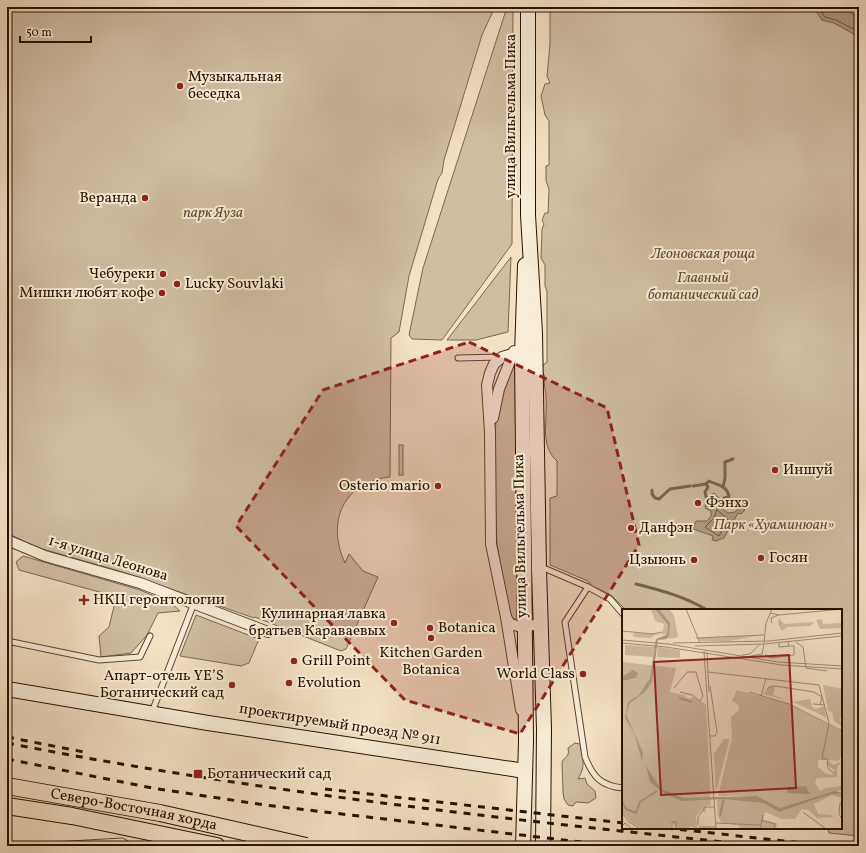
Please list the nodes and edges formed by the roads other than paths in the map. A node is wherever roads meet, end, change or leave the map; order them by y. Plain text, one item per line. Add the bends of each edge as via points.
1 (528, 7) edge
2 (529, 225) junction
3 (517, 354) junction
4 (502, 357) junction
5 (458, 358) dead end
6 (535, 363) junction
7 (490, 434) junction
8 (7, 540) edge
9 (539, 569) junction
10 (588, 587) junction
11 (194, 603) junction
12 (622, 613) edge
13 (506, 617) junction
14 (540, 619) junction
15 (526, 626) junction
16 (268, 632) dead end
17 (150, 636) dead end
18 (7, 641) edge
19 (7, 689) edge
20 (152, 713) junction
21 (526, 741) junction
22 (525, 771) junction
23 (7, 786) edge
24 (622, 788) edge
25 (7, 806) edge
26 (523, 845) edge
27 (35, 846) edge
28 (131, 846) edge
29 (217, 846) edge
30 (306, 846) edge
31 (542, 846) edge

1 - 2 main road, улица Вильгельма Пика
2 - 3 main road, улица Вильгельма Пика via 522,333
2 - 6 main road, улица Вильгельма Пика via 534,287
3 - 4 street
3 - 6 street via 529,355
3 - 7 street via 499,389
3 - 15 main road, улица Вильгельма Пика
4 - 5 lane
4 - 7 street via 494,364 487,385
6 - 9 main road, улица Вильгельма Пика
7 - 13 street via 491,544
8 - 11 street, 1-я улица Леонова via 45,556 140,583
9 - 10 lane via 546,569
9 - 14 main road, улица Вильгельма Пика
10 - 12 lane via 610,599
10 - 24 lane via 565,622 585,757 590,770 598,779 610,786
11 - 16 street, 1-я улица Леонова
11 - 20 lane
13 - 15 street via 513,625
13 - 21 street
14 - 15 street via 538,624
14 - 31 main road, улица Вильгельма Пика via 544,758
15 - 21 main road, улица Вильгельма Пика
17 - 18 lane via 140,657 99,660
19 - 20 main road, проектируемый проезд № 911
20 - 22 main road, проектируемый проезд № 911
21 - 22 main road, улица Вильгельма Пика
22 - 26 main road, улица Вильгельма Пика
23 - 30 main road, Северо-Восточная хорда, bridge via 160,813
25 - 29 main road, Северо-Восточная хорда via 72,816
27 - 28 lane via 122,841

